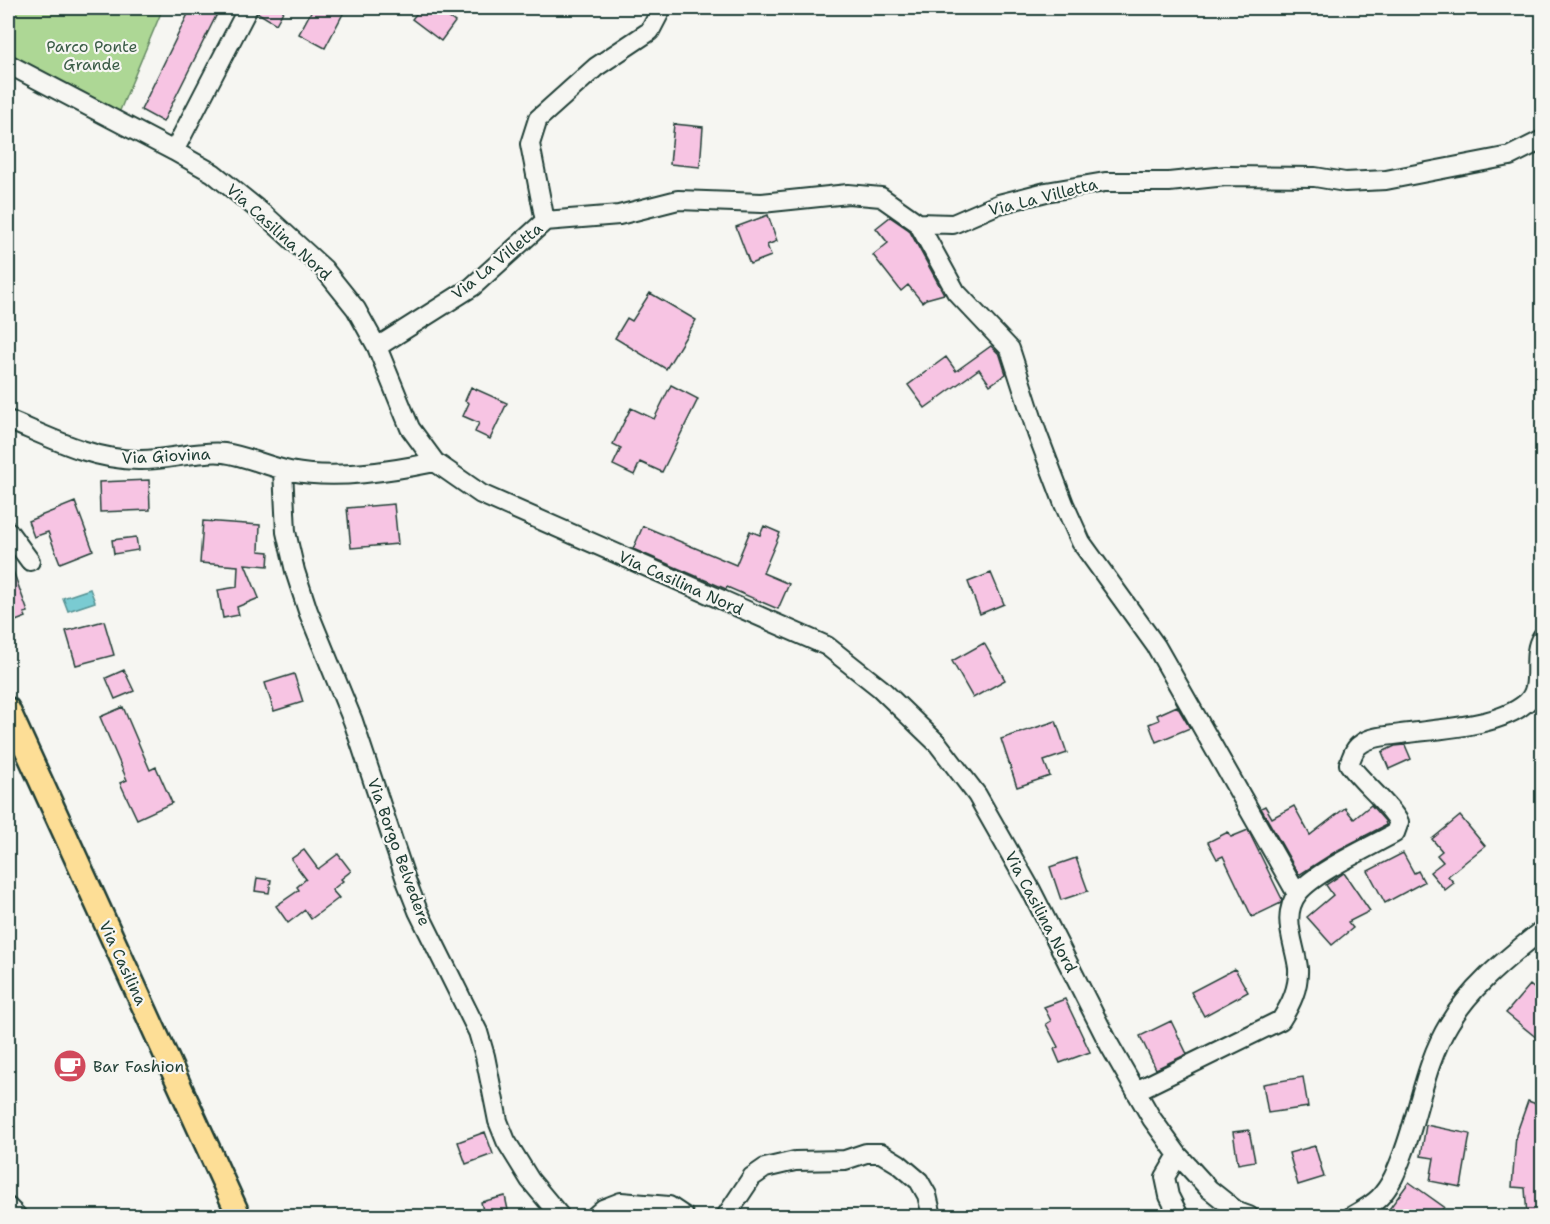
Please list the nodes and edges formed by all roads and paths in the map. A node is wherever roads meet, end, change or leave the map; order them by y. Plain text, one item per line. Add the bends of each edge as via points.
1 (248, 8) edge
2 (662, 8) edge
3 (8, 64) edge
4 (1542, 140) edge
5 (174, 151) junction
6 (545, 221) junction
7 (918, 224) junction
8 (377, 347) junction
9 (8, 420) edge
10 (435, 462) junction
11 (283, 470) junction
12 (8, 531) edge
13 (30, 561) dead end
14 (1542, 637) edge
15 (8, 710) edge
16 (1297, 894) junction
17 (1542, 930) edge
18 (1136, 1091) junction
19 (1178, 1155) junction
20 (8, 1207) edge
21 (1243, 1215) edge
22 (17, 1216) edge
23 (239, 1216) edge
24 (560, 1216) edge
25 (595, 1216) edge
26 (684, 1216) edge
27 (726, 1216) edge
28 (933, 1216) edge
29 (1179, 1216) edge
30 (1352, 1216) edge

1 - 5 street
2 - 6 street via 650,31 596,67 538,120 530,144
3 - 5 street, Via Casilina Nord
4 - 7 street, Via La Villetta via 1510,156 1386,180 1345,182 1315,177 1226,176 1169,182 1105,182 999,204 954,224
5 - 8 street, Via Casilina Nord via 213,173 324,269 356,309
6 - 7 street, Via La Villetta via 619,215 678,200 762,203 848,194 881,197
6 - 8 street, Via La Villetta via 472,287
7 - 16 street via 956,292 1010,349 1037,433 1081,542 1156,646
8 - 10 street, Via Casilina Nord via 410,428
9 - 11 street, Via Giovina via 110,458 139,460 223,453
10 - 11 street, Via Giovina via 360,472 307,474
10 - 18 street, Via Casilina Nord via 481,494 827,646 880,688 938,744 977,795
11 - 24 street, Via Borgo Belvedere via 286,532 297,579 353,721 407,883 478,1032 502,1134 526,1175
12 - 13 street
14 - 16 street via 1536,653 1533,692 1520,707 1485,722 1381,736 1353,752 1349,764 1392,811 1399,822 1395,833 1315,878
15 - 23 main road, Via Casilina
16 - 18 street via 1289,909 1298,969 1296,988 1281,1020
17 - 30 street via 1458,1009 1435,1051 1394,1177 1379,1198
18 - 19 street, Via Casilina Nord
19 - 21 street, Via Casilina Nord via 1209,1189
19 - 29 street via 1166,1177 1169,1196
20 - 22 street
25 - 26 street via 621,1202 669,1206
27 - 28 street via 752,1177 765,1168 795,1161 845,1160 881,1153 919,1181

